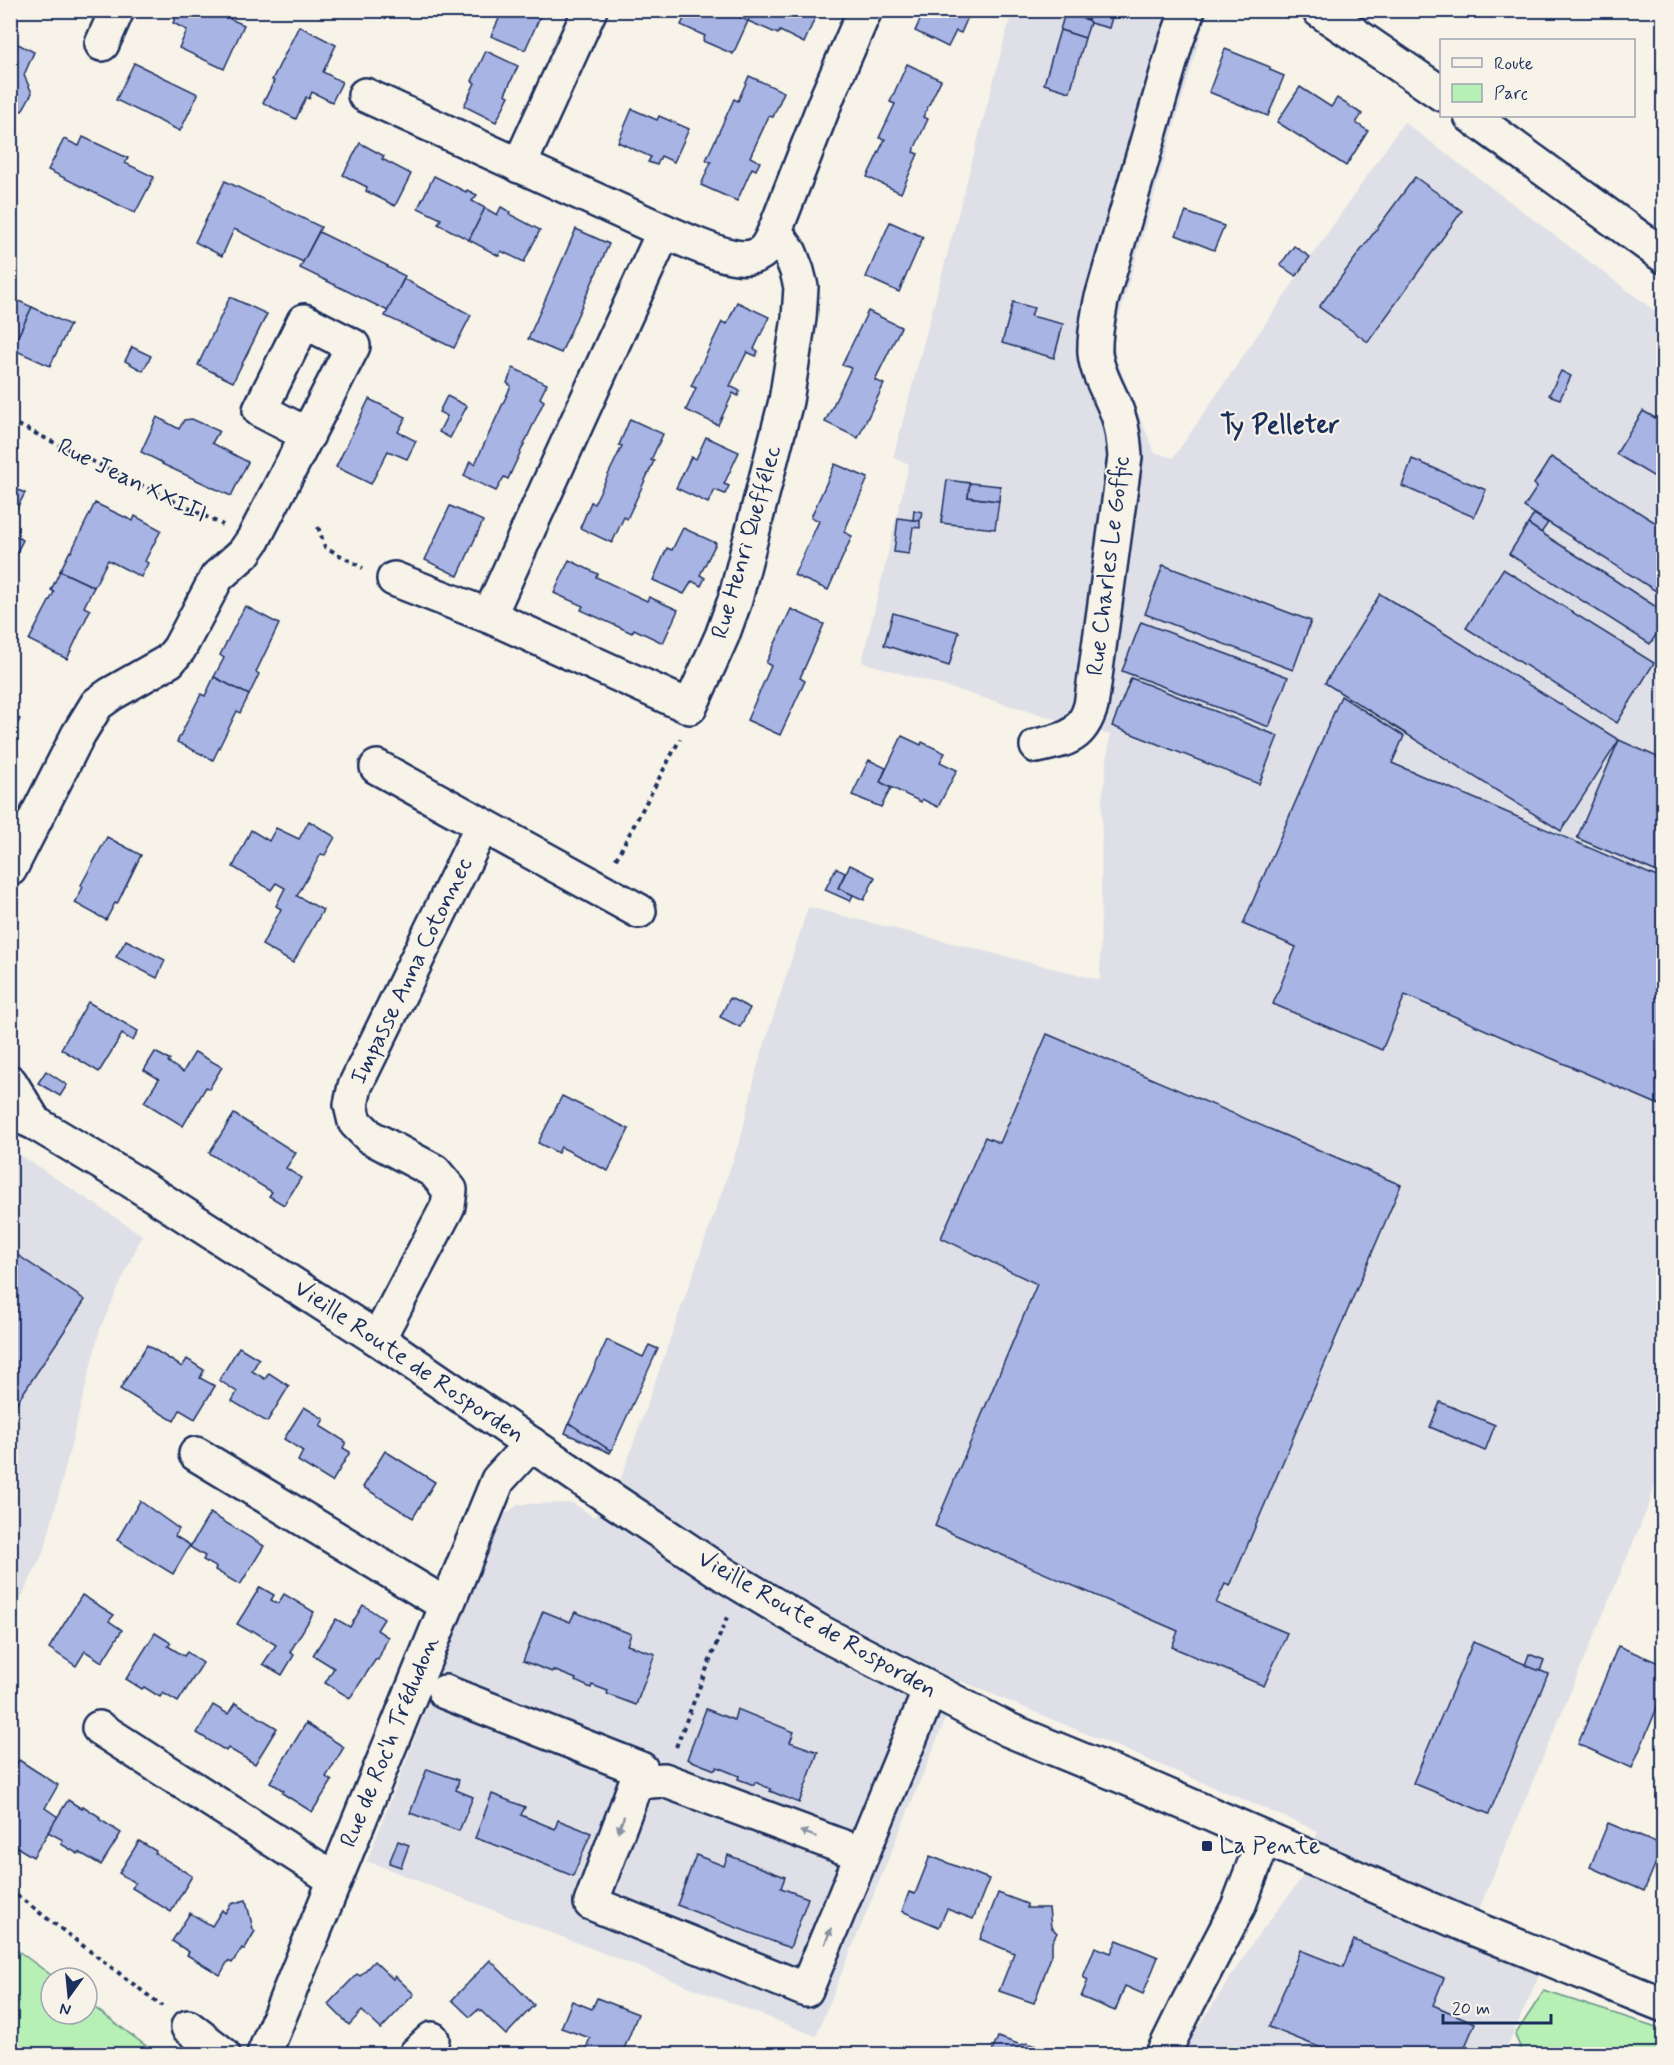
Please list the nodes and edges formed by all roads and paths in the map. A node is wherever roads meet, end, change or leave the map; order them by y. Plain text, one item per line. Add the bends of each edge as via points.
1 (117, 10) edge
2 (590, 10) edge
3 (866, 10) edge
4 (1188, 10) edge
5 (1319, 10) edge
6 (102, 44) dead end
7 (1440, 93) edge
8 (365, 95) dead end
9 (1472, 117) edge
10 (519, 166) junction
11 (664, 231) junction
12 (775, 231) junction
13 (1664, 256) edge
14 (10, 422) edge
15 (308, 435) dead end
16 (318, 527) dead end
17 (253, 540) junction
18 (394, 579) joint
19 (489, 616) junction
20 (690, 707) junction
21 (1037, 746) dead end
22 (377, 767) dead end
23 (482, 826) junction
24 (10, 869) edge
25 (600, 889) junction
26 (639, 911) dead end
27 (10, 1082) edge
28 (23, 1118) edge
29 (378, 1339) junction
30 (531, 1444) junction
31 (196, 1454) dead end
32 (446, 1605) junction
33 (727, 1616) dead end
34 (930, 1690) junction
35 (445, 1692) dead end
36 (99, 1728) dead end
37 (647, 1777) junction
38 (1264, 1839) junction
39 (858, 1865) junction
40 (334, 1879) junction
41 (10, 1890) edge
42 (1664, 2005) edge
43 (189, 2027) joint
44 (223, 2055) edge
45 (264, 2055) edge
46 (1163, 2055) edge

1 - 6 street
2 - 10 street
3 - 12 street
4 - 21 street, Rue Charles Le Goffic via 1101,301 1096,331 1095,354 1118,415 1125,457 1090,706 1076,734
5 - 7 street
8 - 10 street
9 - 13 street
10 - 11 street
11 - 12 street via 745,258 766,248
11 - 19 street
12 - 20 street, Rue Henri Queffélec via 790,253 801,287 786,400 735,600
14 - 17 path, Rue Jean XXIII
15 - 17 street
16 - 18 path via 325,547 379,577
17 - 24 street via 217,577 169,661 97,704
18 - 19 street
19 - 20 street
20 - 25 path via 685,729
22 - 23 street
23 - 25 street
23 - 29 street, Impasse Anna Cotonnec via 355,1086 351,1105 355,1122 370,1137 434,1171 450,1190 448,1206
25 - 26 street
27 - 28 street, Vieille Route de Rosporden
28 - 29 street, Vieille Route de Rosporden via 132,1181
29 - 30 street, Vieille Route de Rosporden
30 - 32 street, Rue de Roc'h Trédudon via 498,1480
30 - 34 street, Vieille Route de Rosporden via 725,1575 818,1631
31 - 32 street
32 - 40 street, Rue de Roc'h Trédudon
33 - 37 path
34 - 38 street, Vieille Route de Rosporden via 1009,1731
34 - 39 street
35 - 37 street
36 - 40 street, Rue de Roc'h Trédudon
39 -> 37 street
37 -> 39 street via 591,1902 806,1990
38 - 42 street, Vieille Route de Rosporden
38 - 46 street via 1238,1907
40 - 45 street, Rue de Roc'h Trédudon
41 - 43 path
43 - 44 street

